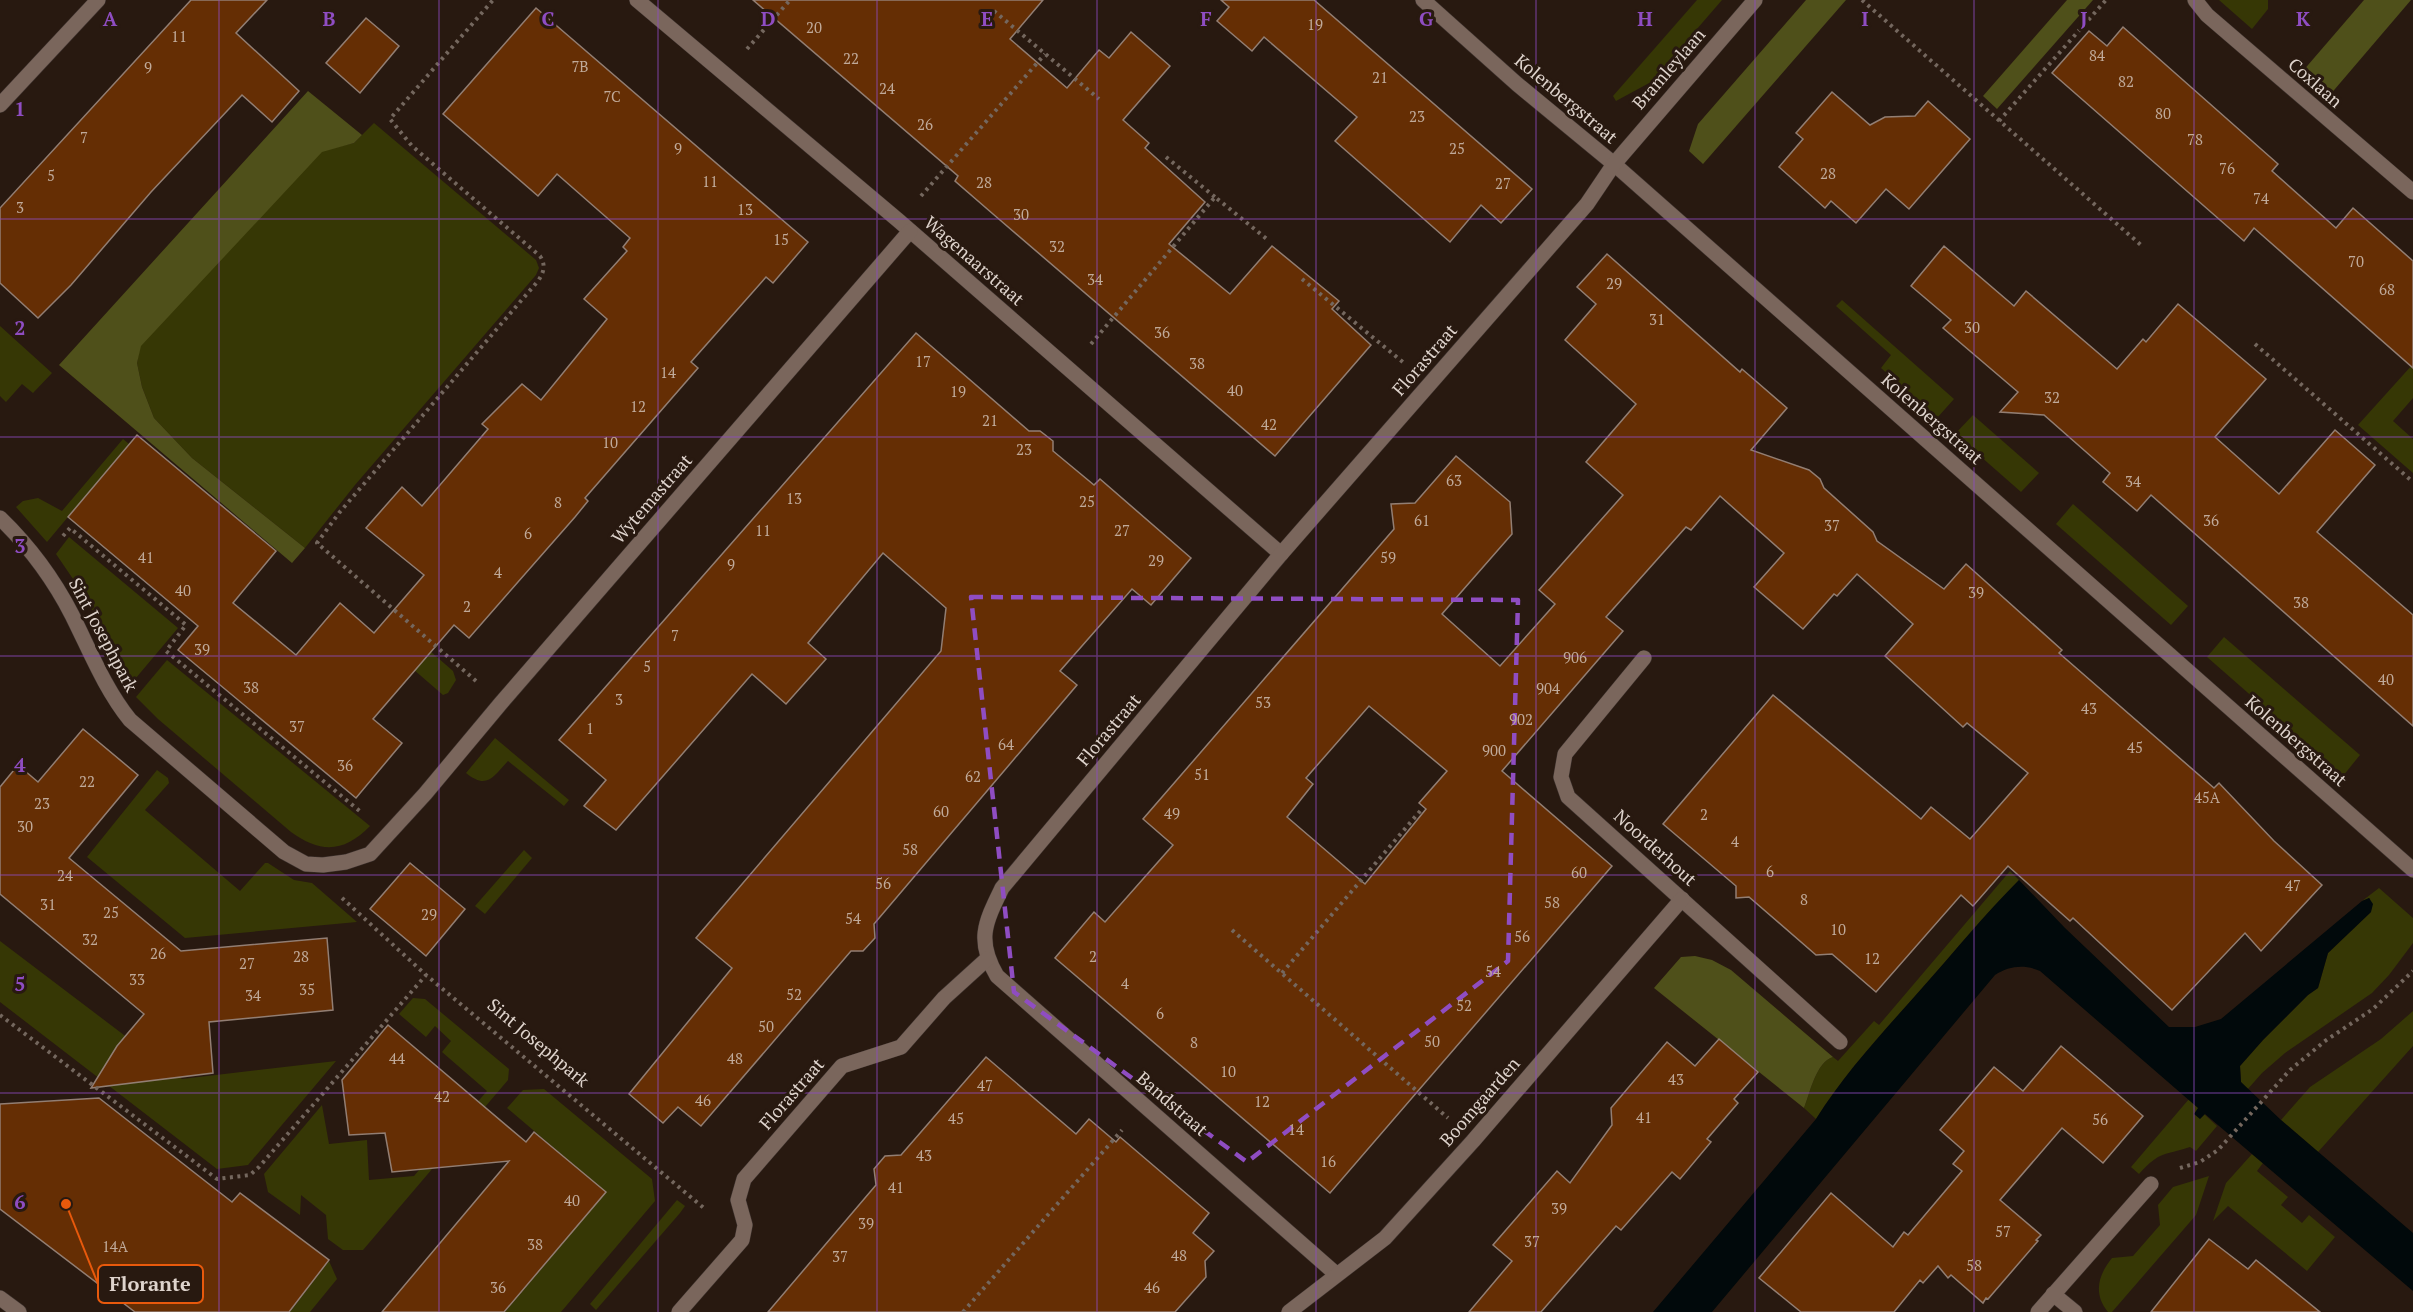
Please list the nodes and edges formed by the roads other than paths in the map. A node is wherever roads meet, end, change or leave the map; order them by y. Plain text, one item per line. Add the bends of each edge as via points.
1 (98, 0) edge
2 (637, 0) edge
3 (1423, 0) edge
4 (1755, 0) edge
5 (2195, 0) edge
6 (0, 105) edge
7 (1614, 164) junction
8 (2413, 192) edge
9 (905, 226) junction
10 (0, 518) edge
11 (1281, 554) junction
12 (1644, 658) dead end
13 (425, 794) joint
14 (2413, 870) edge
15 (1682, 899) junction
16 (987, 959) junction
17 (1840, 1042) dead end
18 (2151, 1184) road end
19 (1336, 1274) junction
20 (2053, 1294) junction
21 (0, 1298) edge
22 (19, 1312) edge
23 (679, 1312) edge
24 (1289, 1312) edge
25 (2038, 1312) edge
26 (2075, 1312) edge

1 - 6 street
2 - 9 street, Wagenaarstraat
3 - 7 street, Kolenbergstraat
4 - 7 street, Bramleylaan
5 - 8 street, Coxlaan via 2206,15
7 - 11 street, Florastraat via 1587,204
7 - 14 street, Kolenbergstraat
9 - 11 street, Wagenaarstraat
9 - 13 street, Wytemastraat
10 - 13 street, Sint Josephpark via 41,562 115,701 130,720 284,852 306,864 323,865 370,854
11 - 16 street, Florastraat via 1002,888 988,917 984,943
12 - 15 street, Noorderhout via 1565,754 1561,777 1568,797
15 - 17 street, Noorderhout
15 - 19 street, Boomgaarden via 1385,1238
16 - 19 street, Bandstraat via 997,976
16 - 23 street, Florastraat via 944,998 901,1047 842,1066 744,1179 738,1200 745,1225 742,1240
18 - 20 street
19 - 24 street, Boomgaarden
20 - 25 street
20 - 26 street
21 - 22 street

